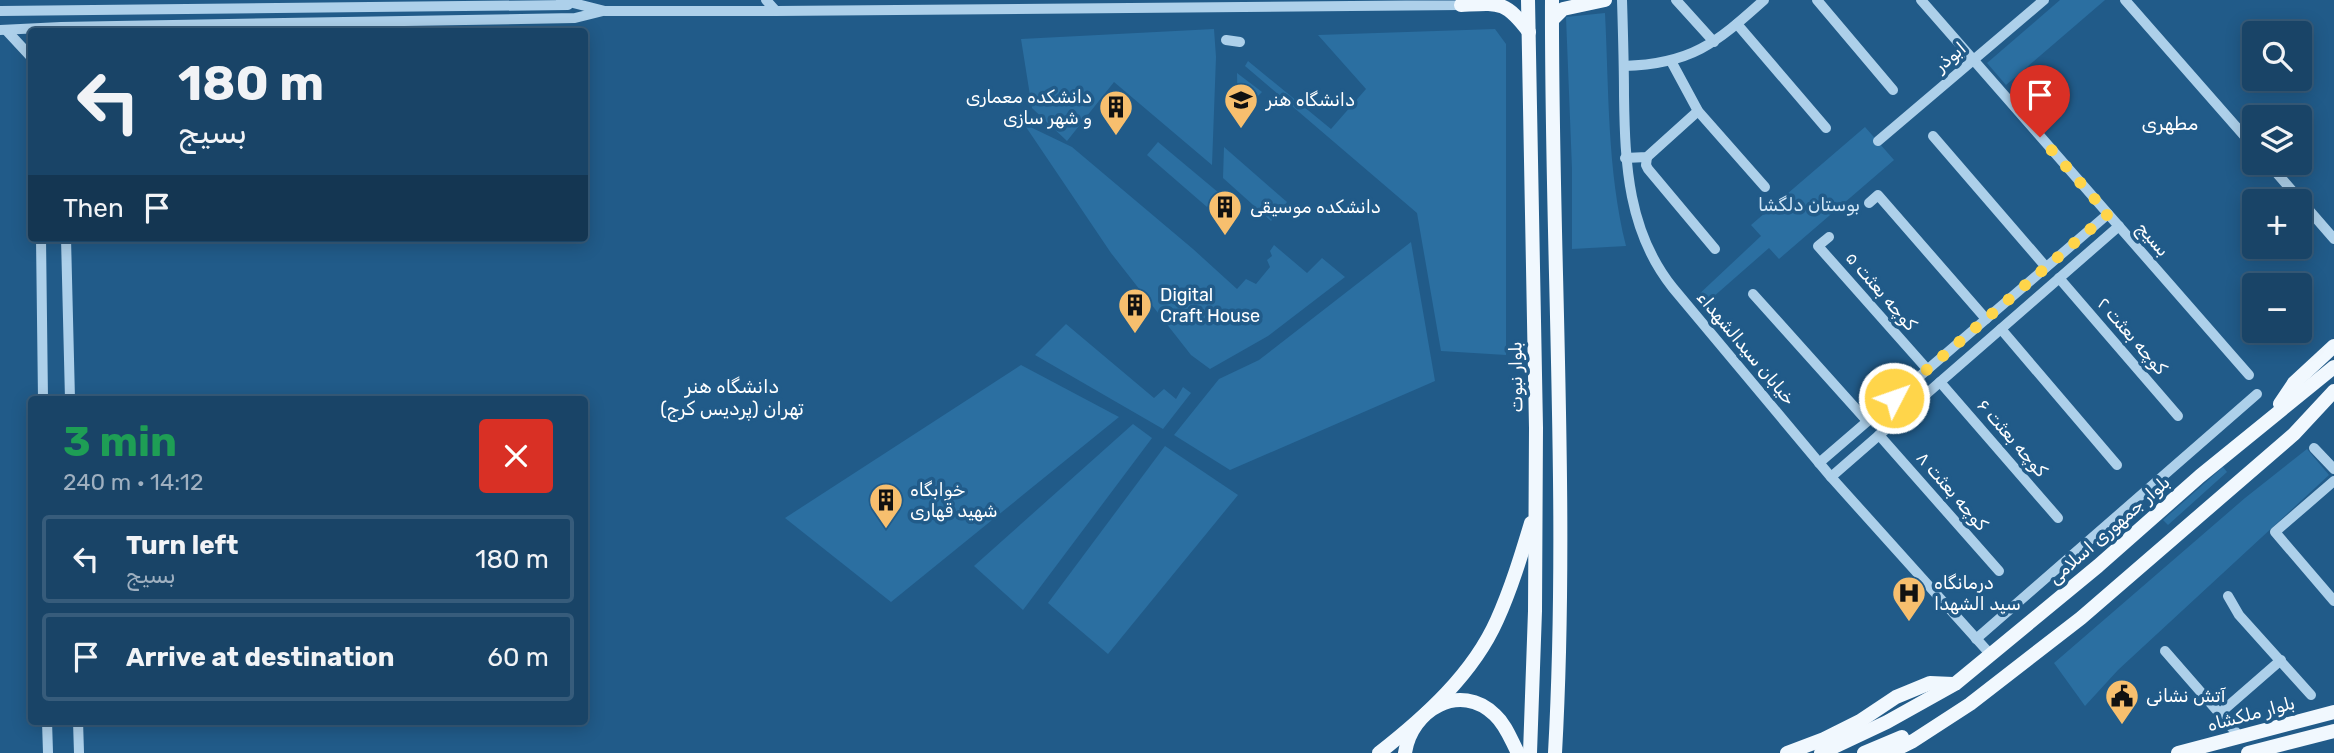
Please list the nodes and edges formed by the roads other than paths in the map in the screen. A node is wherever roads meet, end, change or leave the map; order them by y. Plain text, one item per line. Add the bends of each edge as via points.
1 (561, 0) edge
2 (766, 0) edge
3 (1528, 0) edge
4 (1552, 0) edge
5 (1605, 0) edge
6 (1622, 0) edge
7 (1676, 0) edge
8 (1764, 0) edge
9 (1817, 0) edge
10 (1921, 0) edge
11 (2044, 0) edge
12 (2125, 0) edge
13 (1466, 2) edge
14 (477, 3) edge
15 (1348, 3) edge
16 (956, 4) edge
17 (1154, 4) edge
18 (2030, 4) edge
19 (605, 10) junction
20 (0, 11) edge
21 (776, 12) junction
22 (1552, 19) junction
23 (480, 20) junction
24 (1737, 24) junction
25 (108, 28) edge
26 (3, 30) edge
27 (28, 30) edge
28 (1529, 32) junction
29 (1226, 40) dead end
30 (1714, 41) junction
31 (1240, 42) dead end
32 (28, 54) edge
33 (1973, 60) junction
34 (1671, 61) junction
35 (1624, 66) junction
36 (1893, 90) dead end
37 (1698, 111) junction
38 (1826, 128) dead end
39 (2242, 133) edge
40 (1933, 136) dead end
41 (1878, 141) dead end
42 (1647, 157) junction
43 (1625, 158) junction
44 (2278, 175) edge
45 (1765, 187) dead end
46 (1869, 203) dead end
47 (2108, 214) junction
48 (2119, 226) junction
49 (1829, 237) dead end
50 (2334, 239) edge
51 (41, 242) edge
52 (66, 242) edge
53 (1715, 249) dead end
54 (2046, 267) junction
55 (2059, 278) junction
56 (2016, 293) junction
57 (1753, 294) dead end
58 (2028, 306) junction
59 (1986, 319) junction
60 (2001, 329) junction
61 (1534, 342) junction
62 (1558, 343) junction
63 (1958, 343) junction
64 (2334, 346) edge
65 (1969, 356) junction
66 (2333, 367) edge
67 (1927, 369) junction
68 (2249, 375) dead end
69 (1940, 382) junction
70 (2334, 391) edge
71 (2258, 394) dead end
72 (43, 396) edge
73 (70, 396) edge
74 (1894, 398) junction
75 (2334, 406) edge
76 (1906, 411) junction
77 (2178, 416) dead end
78 (2269, 418) junction
79 (1867, 421) junction
80 (2294, 434) junction
81 (1879, 435) junction
82 (1838, 446) junction
83 (2315, 448) dead end
84 (1850, 460) junction
85 (1819, 463) junction
86 (2117, 465) dead end
87 (2334, 470) edge
88 (1831, 477) junction
89 (2334, 481) edge
90 (1536, 508) junction
91 (2058, 518) dead end
92 (1999, 570) dead end
93 (2228, 596) dead end
94 (2334, 601) edge
95 (2043, 612) junction
96 (2062, 633) junction
97 (1976, 639) junction
98 (2165, 651) dead end
99 (1991, 655) junction
100 (2281, 660) junction
101 (1955, 684) junction
102 (2311, 695) dead end
103 (1963, 709) junction
104 (2334, 712) edge
105 (2219, 714) junction
106 (47, 725) edge
107 (78, 725) edge
108 (2334, 731) edge
109 (2240, 737) junction
110 (1913, 741) junction
111 (48, 753) edge
112 (79, 753) edge
113 (1379, 753) edge
114 (1405, 753) edge
115 (1518, 753) edge
116 (1530, 753) edge
117 (1555, 753) edge
118 (1787, 753) edge
119 (1821, 753) edge
120 (1864, 753) edge
121 (1889, 753) edge
122 (1903, 753) edge
123 (2178, 753) edge
124 (2248, 753) edge

1 - 19 street
2 - 21 street
3 - 28 main road, بلوار نبوت
4 - 22 main road
5 - 22 main road via 1563,9
6 - 35 street, خیابان سیدالشهداء
7 - 30 street
8 - 24 street
9 - 36 street
10 - 33 street, بسیج
11 - 18 street, ابوذر
12 - 39 street
13 - 15 street
13 - 28 main road via 1500,4
14 - 19 street
14 - 20 street
14 - 23 street
15 - 17 street
16 - 17 street
16 - 21 street
18 - 33 street, ابوذر
19 - 21 street
19 - 23 street via 575,18
22 - 62 main road
23 - 25 street
24 - 30 street
24 - 38 street
26 - 27 street
26 - 32 street
28 - 61 main road, بلوار نبوت
29 - 31 street
30 - 34 street
33 - 41 street, ابوذر
33 - 47 street, بسیج
34 - 35 street
34 - 37 street
35 - 43 street, خیابان سیدالشهداء
37 - 42 street
37 - 45 street
40 - 54 street
42 - 43 street
42 - 53 street via 1648,169
43 - 85 street, خیابان سیدالشهداء via 1637,222 1661,274
44 - 50 street
46 - 59 street via 1878,195
47 - 48 street, بسیج
47 - 54 street
48 - 55 street
48 - 68 street, بسیج
49 - 67 street, کوچه بعثت ۵ via 1818,246
51 - 72 street
52 - 73 street
54 - 56 street
55 - 58 street
55 - 77 street, کوچه بعثت ۲
56 - 58 street
56 - 59 street
57 - 79 street
58 - 60 street
59 - 63 street
60 - 65 street
60 - 86 street
61 - 62 main road
61 - 90 main road, بلوار نبوت
62 - 117 main road via 1562,560
63 - 65 street
63 - 67 street
64 - 78 main road via 2294,383
65 - 69 street
66 - 78 main road, بلوار جمهوری اسلامی
67 - 74 street
69 - 76 street
69 - 91 street, کوچه بعثت ۶
70 - 80 main road
71 - 97 street
74 - 76 street
74 - 79 street
75 - 80 main road
76 - 81 street
78 - 95 main road, بلوار جمهوری اسلامی
79 - 82 street
80 - 96 main road
81 - 84 street
81 - 92 street, کوچه بعثت ۸
82 - 84 street via 1842,457
82 - 85 street
83 - 87 street
84 - 88 street
85 - 88 street, خیابان سیدالشهداء
88 - 97 street, خیابان سیدالشهداء
89 - 94 street via 2275,533
90 - 113 main road via 1496,623 1475,657 1453,687
90 - 116 main road, بلوار نبوت
93 - 100 street via 2239,615
95 - 96 main road via 2048,628
95 - 99 main road, بلوار جمهوری اسلامی
96 - 103 main road
97 - 99 street, خیابان سیدالشهداء
98 - 105 street
99 - 101 main road, بلوار جمهوری اسلامی
100 - 102 street
100 - 105 street
101 - 118 main road via 1930,683 1896,697 1824,739
101 - 119 main road, بلوار جمهوری اسلامی
103 - 110 main road
103 - 120 main road
104 - 109 main road, بلوار ملکشاه
105 - 109 street
106 - 111 street
107 - 112 street
108 - 124 main road, بلوار ملکشاه
109 - 123 main road, بلوار ملکشاه
110 - 121 main road
110 - 122 main road
114 - 115 main road, bridge via 1411,730 1426,712 1461,700 1479,704 1495,715

